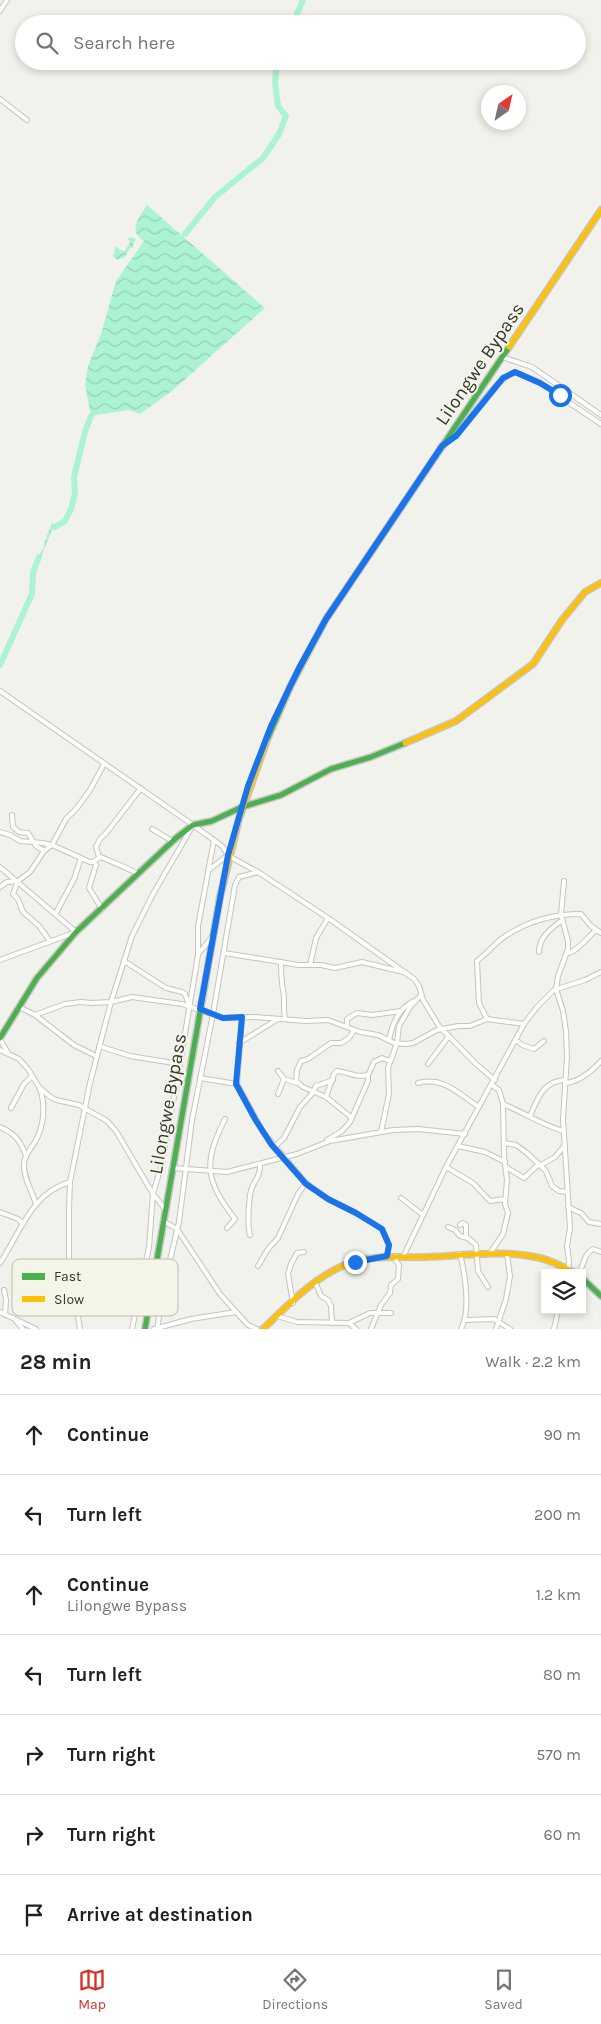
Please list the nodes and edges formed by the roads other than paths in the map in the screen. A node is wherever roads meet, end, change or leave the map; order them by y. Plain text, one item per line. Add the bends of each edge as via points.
1 (7, 0) edge
2 (0, 11) edge
3 (0, 99) edge
4 (27, 120) dead end
5 (601, 210) edge
6 (502, 357) junction
7 (601, 415) edge
8 (601, 424) edge
9 (442, 446) junction
10 (601, 584) edge
11 (0, 692) edge
12 (104, 764) junction
13 (141, 788) junction
14 (242, 807) junction
15 (12, 815) dead end
16 (193, 825) junction
17 (152, 829) dead end
18 (0, 832) edge
19 (214, 840) junction
20 (172, 841) junction
21 (34, 842) junction
22 (52, 846) junction
23 (44, 851) junction
24 (228, 855) junction
25 (99, 857) junction
26 (80, 858) junction
27 (94, 862) junction
28 (0, 867) edge
29 (210, 869) junction
30 (258, 872) junction
31 (138, 874) junction
32 (18, 881) junction
33 (564, 881) dead end
34 (0, 887) edge
35 (102, 909) junction
36 (56, 913) junction
37 (561, 915) junction
38 (328, 918) junction
39 (562, 921) junction
40 (596, 930) junction
41 (76, 932) junction
42 (601, 933) edge
43 (213, 937) junction
44 (50, 941) junction
45 (224, 952) junction
46 (539, 952) dead end
47 (568, 953) junction
48 (198, 955) junction
49 (0, 960) edge
50 (124, 961) junction
51 (281, 962) junction
52 (310, 965) junction
53 (601, 972) edge
54 (405, 973) junction
55 (556, 989) junction
56 (420, 995) junction
57 (416, 1000) junction
58 (110, 1002) junction
59 (189, 1006) junction
60 (19, 1007) junction
61 (200, 1009) junction
62 (401, 1011) junction
63 (213, 1014) junction
64 (35, 1015) junction
65 (242, 1017) junction
66 (285, 1018) junction
67 (278, 1019) junction
68 (487, 1019) junction
69 (524, 1024) junction
70 (347, 1027) junction
71 (443, 1029) junction
72 (354, 1030) junction
73 (449, 1036) junction
74 (0, 1038) edge
75 (388, 1040) junction
76 (516, 1040) junction
77 (544, 1042) dead end
78 (239, 1043) junction
79 (397, 1043) junction
80 (99, 1046) junction
81 (0, 1050) edge
82 (8, 1053) junction
83 (96, 1056) junction
84 (390, 1061) junction
85 (601, 1061) edge
86 (180, 1064) junction
87 (428, 1064) dead end
88 (278, 1070) dead end
89 (368, 1075) junction
90 (32, 1076) junction
91 (200, 1078) junction
92 (284, 1079) junction
93 (333, 1080) junction
94 (495, 1080) junction
95 (565, 1082) junction
96 (298, 1083) junction
97 (418, 1083) dead end
98 (236, 1084) junction
99 (492, 1085) junction
100 (39, 1087) junction
101 (313, 1092) junction
102 (278, 1094) dead end
103 (326, 1097) junction
104 (503, 1104) junction
105 (479, 1107) junction
106 (11, 1108) dead end
107 (85, 1109) junction
108 (530, 1116) junction
109 (352, 1118) junction
110 (225, 1120) dead end
111 (0, 1127) edge
112 (563, 1131) junction
113 (381, 1132) junction
114 (465, 1134) junction
115 (322, 1144) junction
116 (504, 1144) junction
117 (565, 1145) junction
118 (458, 1146) junction
119 (274, 1147) junction
120 (26, 1156) junction
121 (285, 1158) junction
122 (260, 1164) junction
123 (505, 1164) junction
124 (540, 1164) junction
125 (446, 1167) junction
126 (172, 1168) junction
127 (185, 1169) junction
128 (209, 1171) junction
129 (70, 1182) junction
130 (306, 1184) junction
131 (568, 1192) junction
132 (153, 1194) junction
133 (401, 1198) dead end
134 (505, 1199) junction
135 (36, 1204) junction
136 (568, 1207) junction
137 (165, 1210) junction
138 (0, 1212) edge
139 (423, 1215) junction
140 (163, 1221) junction
141 (23, 1224) junction
142 (601, 1224) edge
143 (460, 1225) dead end
144 (448, 1227) dead end
145 (227, 1228) dead end
146 (177, 1229) junction
147 (250, 1235) dead end
148 (466, 1237) junction
149 (304, 1252) dead end
150 (601, 1252) edge
151 (490, 1253) junction
152 (460, 1254) junction
153 (476, 1254) junction
154 (507, 1254) junction
155 (387, 1256) junction
156 (396, 1256) junction
157 (403, 1257) junction
158 (69, 1259) edge
159 (147, 1259) edge
160 (157, 1259) edge
161 (170, 1259) edge
162 (0, 1262) edge
163 (258, 1266) dead end
164 (563, 1269) edge
165 (568, 1269) edge
166 (580, 1269) edge
167 (586, 1282) edge
168 (316, 1284) junction
169 (488, 1287) dead end
170 (4, 1290) dead end
171 (601, 1296) edge
172 (293, 1303) junction
173 (0, 1312) edge
174 (236, 1312) junction
175 (378, 1312) junction
176 (391, 1313) dead end
177 (557, 1314) edge
178 (5, 1315) junction
179 (78, 1316) edge
180 (135, 1316) edge
181 (147, 1316) edge
182 (158, 1316) edge
183 (277, 1316) junction
184 (15, 1320) junction
185 (466, 1320) junction
186 (498, 1321) junction
187 (349, 1323) junction
188 (332, 1324) junction
189 (23, 1329) edge
190 (36, 1329) edge
191 (80, 1329) edge
192 (132, 1329) edge
193 (145, 1329) edge
194 (156, 1329) edge
195 (257, 1329) edge
196 (263, 1329) edge
197 (356, 1329) edge
198 (371, 1329) edge
199 (461, 1329) edge
200 (496, 1329) edge
201 (510, 1329) edge
202 (554, 1329) edge

1 - 2 street
3 - 4 street
5 - 6 main road, Lilongwe Bypass
6 - 7 street via 532,367
6 - 9 main road, Lilongwe Bypass
8 - 9 street via 540,383 515,372 503,378 456,436
9 - 14 main road, Lilongwe Bypass via 317,634 271,726
10 - 14 main road via 585,592 533,664 456,721 331,770 282,795
11 - 12 street
12 - 13 street
12 - 22 street via 90,790 66,819
13 - 16 street
13 - 25 street via 100,839 96,847
14 - 16 main road via 212,821
14 - 24 main road, Lilongwe Bypass
15 - 21 street via 13,827 28,833
16 - 19 street
16 - 20 main road
16 - 50 street via 140,918
17 - 20 street
18 - 21 street via 10,834 20,842
19 - 24 street
19 - 29 street
20 - 31 main road
21 - 22 street
21 - 23 street
22 - 23 street
22 - 26 street
23 - 32 street via 30,872
24 - 29 street
24 - 30 street
24 - 43 main road, Lilongwe Bypass
25 - 27 street
25 - 31 street
26 - 27 street
26 - 36 street via 74,879
27 - 35 street via 96,865 89,888
28 - 32 street
29 - 48 street via 198,926
30 - 38 street
30 - 45 street via 244,874 237,879
31 - 35 main road
32 - 34 street via 7,882
32 - 36 street
32 - 44 street via 13,894 23,912
33 - 37 street
35 - 41 main road
36 - 41 street
37 - 39 street
37 - 40 street via 581,914
37 - 68 street via 519,928 477,961 479,1003
38 - 52 street via 316,938
38 - 54 street
39 - 46 street via 544,937
39 - 47 street
40 - 42 street
40 - 47 street via 575,951
41 - 44 street
41 - 60 main road via 37,978
43 - 48 street
43 - 61 main road, Lilongwe Bypass
44 - 49 street
45 - 51 street
45 - 63 street
47 - 55 street
48 - 59 street
50 - 58 street
50 - 59 street via 166,988 182,992 188,998
51 - 52 street
51 - 66 street
52 - 54 street via 338,968 362,962
53 - 55 street
54 - 56 street via 419,986
55 - 69 street
55 - 95 street via 566,1031
56 - 57 street
56 - 71 street
57 - 62 street
57 - 79 street via 399,1026
58 - 59 street via 132,998
58 - 64 street via 65,1004
58 - 80 street
59 - 61 street
59 - 86 street
60 - 64 street
60 - 74 main road
61 - 63 street
61 - 126 main road, Lilongwe Bypass
62 - 70 street via 372,1016 357,1013 347,1019
62 - 75 street via 391,1027
63 - 65 street via 223,1018
63 - 91 street
64 - 83 street via 74,1045
65 - 67 street
65 - 78 street
66 - 67 street
66 - 70 street via 328,1020
67 - 78 street
68 - 69 street
68 - 71 street via 470,1026
69 - 76 street
70 - 72 street
71 - 73 street
71 - 79 street via 410,1044
72 - 75 street via 378,1034
72 - 96 street via 341,1043 331,1043 301,1061 297,1070
73 - 87 street
73 - 94 street
74 - 82 street
75 - 79 street
76 - 77 street via 534,1049
76 - 94 street
78 - 98 street
79 - 84 street
80 - 83 street
80 - 86 street via 130,1056
81 - 82 street
82 - 90 street via 19,1059
83 - 107 street
84 - 89 street via 376,1060
84 - 113 street via 389,1094
85 - 95 street via 575,1081
86 - 132 street via 162,1163
88 - 92 street
89 - 93 street via 359,1077 337,1071
89 - 109 street
90 - 100 street
90 - 106 street
91 - 98 street
91 - 127 street
92 - 96 street
92 - 102 street
93 - 101 street via 317,1084
93 - 103 street
94 - 99 street
95 - 108 street via 551,1083 543,1090
95 - 112 street
96 - 101 street
97 - 105 street via 444,1082
98 - 119 street
99 - 104 street via 499,1090
99 - 105 street
100 - 107 street via 56,1100 75,1103
100 - 120 street via 43,1097 43,1119 40,1132
101 - 103 street
101 - 119 street via 300,1107 284,1138
103 - 109 street
104 - 108 street
104 - 116 street
105 - 114 street
107 - 129 street
107 - 132 street via 101,1116 116,1131
108 - 112 street via 546,1127
109 - 115 street via 342,1131
110 - 128 street via 215,1139
111 - 120 street via 17,1137
112 - 117 street
113 - 114 street via 411,1129
113 - 115 street
114 - 118 street
115 - 121 street
116 - 123 street
116 - 124 street via 516,1145
117 - 124 street via 555,1157
117 - 131 street
118 - 123 street via 485,1152
118 - 125 street
119 - 121 street
120 - 135 street via 25,1175
121 - 122 street
121 - 130 street
122 - 128 street via 227,1172
122 - 147 street via 260,1173 251,1190
123 - 124 street via 524,1178
123 - 134 street via 508,1180
124 - 131 street via 552,1186
125 - 134 street via 473,1183 490,1201
125 - 139 street
126 - 127 street
126 - 137 main road, Lilongwe Bypass
127 - 128 street
127 - 146 street
128 - 145 street via 218,1193 235,1218
129 - 135 street
129 - 158 street
130 - 155 street via 382,1229 389,1245
130 - 163 street via 278,1238
131 - 136 street
132 - 137 street
132 - 159 street
133 - 139 street
134 - 151 street via 508,1214 505,1228
135 - 141 street
136 - 142 street via 580,1212 589,1222
136 - 165 street
137 - 140 main road, Lilongwe Bypass
138 - 141 street
139 - 157 street
140 - 146 street
140 - 160 main road, Lilongwe Bypass
141 - 162 street
143 - 148 street via 466,1225
144 - 148 street
146 - 161 street
146 - 174 street via 220,1294
148 - 153 street via 476,1244
149 - 172 street via 297,1254 288,1271
150 - 166 street via 590,1251
151 - 153 main road
151 - 154 main road
152 - 153 main road
152 - 157 main road
152 - 185 street
153 - 169 street via 478,1271
154 - 164 main road via 543,1260
154 - 186 street via 510,1276
155 - 156 main road
155 - 168 main road via 348,1264
156 - 157 main road
156 - 175 street via 398,1279 391,1284 390,1293
167 - 171 main road
168 - 172 main road
168 - 188 street via 321,1296 331,1306
170 - 178 street
172 - 183 main road
173 - 178 street
174 - 194 street
174 - 195 street via 248,1325
175 - 176 street
175 - 187 street via 368,1313
175 - 198 street
177 - 202 street
178 - 184 street
179 - 191 street
180 - 192 street
181 - 193 main road, Lilongwe Bypass
182 - 194 street
183 - 188 street via 297,1322
183 - 196 main road
184 - 189 street
184 - 190 street
185 - 186 street via 491,1318
185 - 199 street
186 - 200 street
186 - 201 street
187 - 188 street
187 - 197 street

